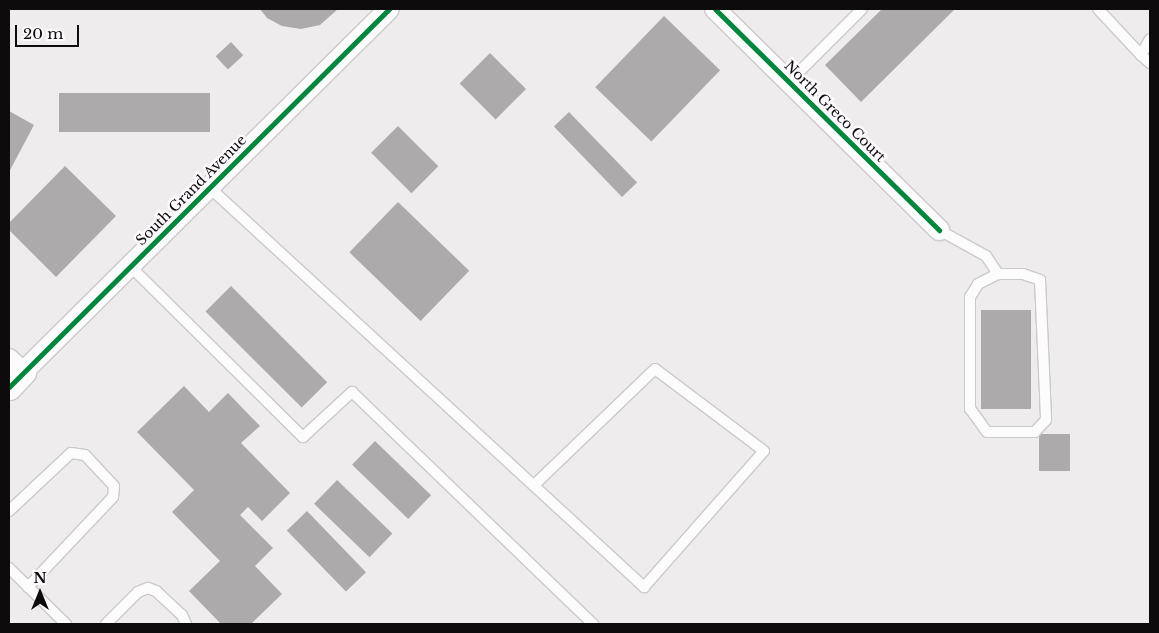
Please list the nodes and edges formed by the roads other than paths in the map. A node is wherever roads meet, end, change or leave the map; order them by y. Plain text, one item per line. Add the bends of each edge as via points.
1 (389, 9) edge
2 (715, 9) edge
3 (862, 9) edge
4 (1098, 9) edge
5 (1150, 39) edge
6 (1141, 55) junction
7 (1150, 64) edge
8 (789, 82) junction
9 (210, 188) junction
10 (939, 230) joint
11 (131, 267) junction
12 (998, 274) junction
13 (14, 373) edge
14 (534, 485) junction
15 (9, 511) edge
16 (9, 568) edge
17 (28, 587) junction
18 (66, 624) edge
19 (106, 624) edge
20 (186, 624) edge
21 (593, 624) edge

1 - 9 street, South Grand Avenue
2 - 8 street, North Greco Court
3 - 8 lane
4 - 6 lane
5 - 6 lane
6 - 7 lane
8 - 10 street, North Greco Court
9 - 11 street, South Grand Avenue
9 - 14 lane
10 - 12 lane via 986,256
11 - 13 street, South Grand Avenue
11 - 21 lane via 303,437 352,392
12 - 12 lane via 1023,274 1040,280 1046,420 1035,432 987,432 970,409 970,296 978,284
14 - 14 lane via 644,586 764,451 655,369
15 - 17 lane via 71,454 85,455 114,486 113,497
16 - 17 lane
17 - 18 lane
19 - 20 lane via 138,592 148,588 176,609

